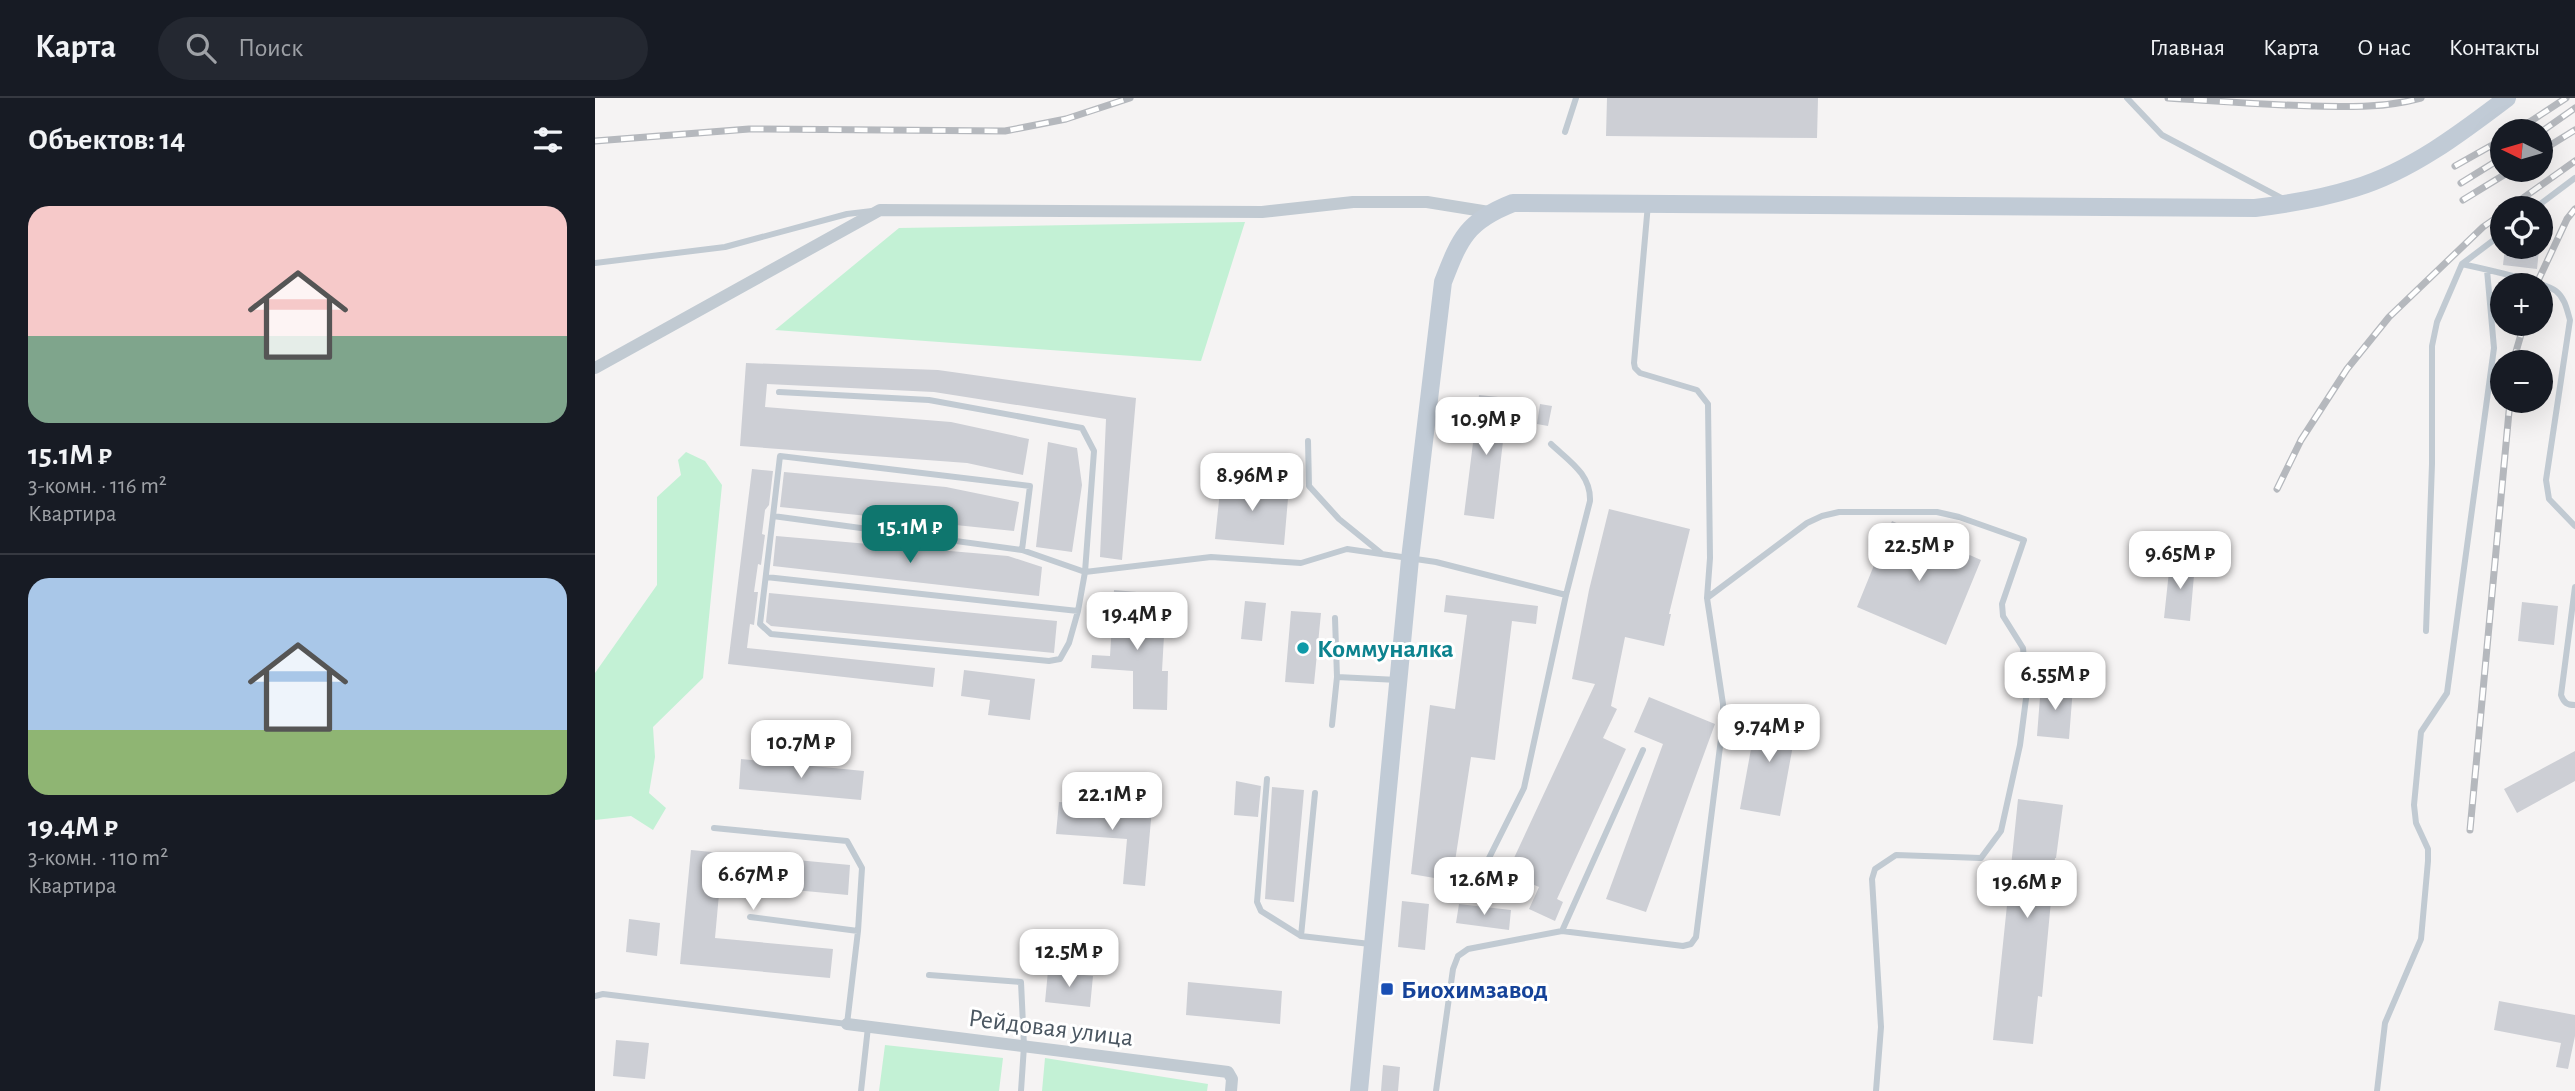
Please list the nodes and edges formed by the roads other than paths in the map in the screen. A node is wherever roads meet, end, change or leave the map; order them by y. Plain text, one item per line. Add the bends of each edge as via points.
1 (1576, 98) edge
2 (2127, 98) edge
3 (2507, 98) edge
4 (1565, 132) dead end
5 (2575, 178) edge
6 (2551, 196) edge
7 (2293, 203) junction
8 (1648, 204) junction
9 (880, 210) junction
10 (1489, 212) junction
11 (2490, 243) edge
12 (595, 263) edge
13 (2462, 264) junction
14 (2487, 270) junction
15 (595, 368) edge
16 (779, 392) dead end
17 (1308, 441) dead end
18 (1551, 444) dead end
19 (773, 516) junction
20 (2575, 526) edge
21 (1022, 550) junction
22 (1383, 555) junction
23 (1411, 559) junction
24 (1085, 572) junction
25 (766, 577) junction
26 (2575, 587) edge
27 (1566, 595) junction
28 (1707, 598) junction
29 (1079, 611) junction
30 (1335, 618) dead end
31 (2427, 631) dead end
32 (1337, 677) junction
33 (1398, 680) junction
34 (2575, 705) edge
35 (1332, 724) dead end
36 (1643, 750) dead end
37 (1267, 779) dead end
38 (1315, 793) dead end
39 (714, 828) dead end
40 (1484, 868) dead end
41 (750, 917) dead end
42 (859, 931) junction
43 (1562, 931) junction
44 (1301, 936) junction
45 (1374, 945) junction
46 (929, 975) dead end
47 (595, 996) edge
48 (847, 1024) junction
49 (868, 1026) junction
50 (1024, 1046) junction
51 (861, 1091) edge
52 (1021, 1091) edge
53 (1231, 1091) edge
54 (1359, 1091) edge
55 (1436, 1091) edge
56 (1876, 1091) edge
57 (2377, 1091) edge

1 - 4 lane
2 - 7 lane via 2162,135
3 - 7 main road via 2460,134 2403,167 2357,188
5 - 6 lane
7 - 8 main road via 2255,208
8 - 10 main road via 1513,203
8 - 28 lane via 1634,363 1640,373 1697,390 1708,404
9 - 10 street via 1262,212 1353,202 1427,202
9 - 12 lane via 848,214 725,247
9 - 15 street
10 - 23 main road via 1466,234 1444,282
11 - 13 lane
13 - 14 lane
13 - 31 lane via 2437,322 2432,346
14 - 20 lane via 2555,290 2567,307 2570,320 2546,480 2549,499
14 - 57 lane via 2494,348 2447,693 2421,732 2414,805 2428,861 2421,939 2385,1023
16 - 24 lane via 929,400 1082,428 1094,451
17 - 22 lane via 1309,486 1339,519
18 - 27 lane via 1585,476 1590,488
19 - 21 lane
19 - 21 lane via 779,456 1030,486
19 - 25 lane
21 - 24 lane
22 - 23 lane
22 - 24 lane via 1347,549 1301,563 1211,557
23 - 27 lane
23 - 33 main road
24 - 29 lane
25 - 29 lane
25 - 29 lane via 760,624 771,634 1049,662 1060,659
26 - 34 lane via 2561,695 2563,701
27 - 40 lane via 1524,788
28 - 43 lane via 1723,723 1696,937 1683,946
28 - 56 lane via 1807,523 1839,512 1937,512 2024,540 2002,604 2003,616 2023,648 2027,691 2001,831 1981,858 1896,855 1875,869 1872,879 1881,1027
30 - 32 lane
32 - 33 lane
32 - 35 lane
33 - 45 main road
36 - 43 lane
37 - 44 lane via 1257,902 1261,911
38 - 44 lane
39 - 42 lane via 847,841 862,867
41 - 42 lane
42 - 48 lane
43 - 55 lane via 1468,949 1458,956
44 - 45 lane
45 - 54 main road
46 - 50 lane via 1021,982
47 - 48 lane
48 - 49 street, Рейдовая улица
49 - 50 street, Рейдовая улица
49 - 51 lane
50 - 52 lane
50 - 53 street, Рейдовая улица via 1228,1072

